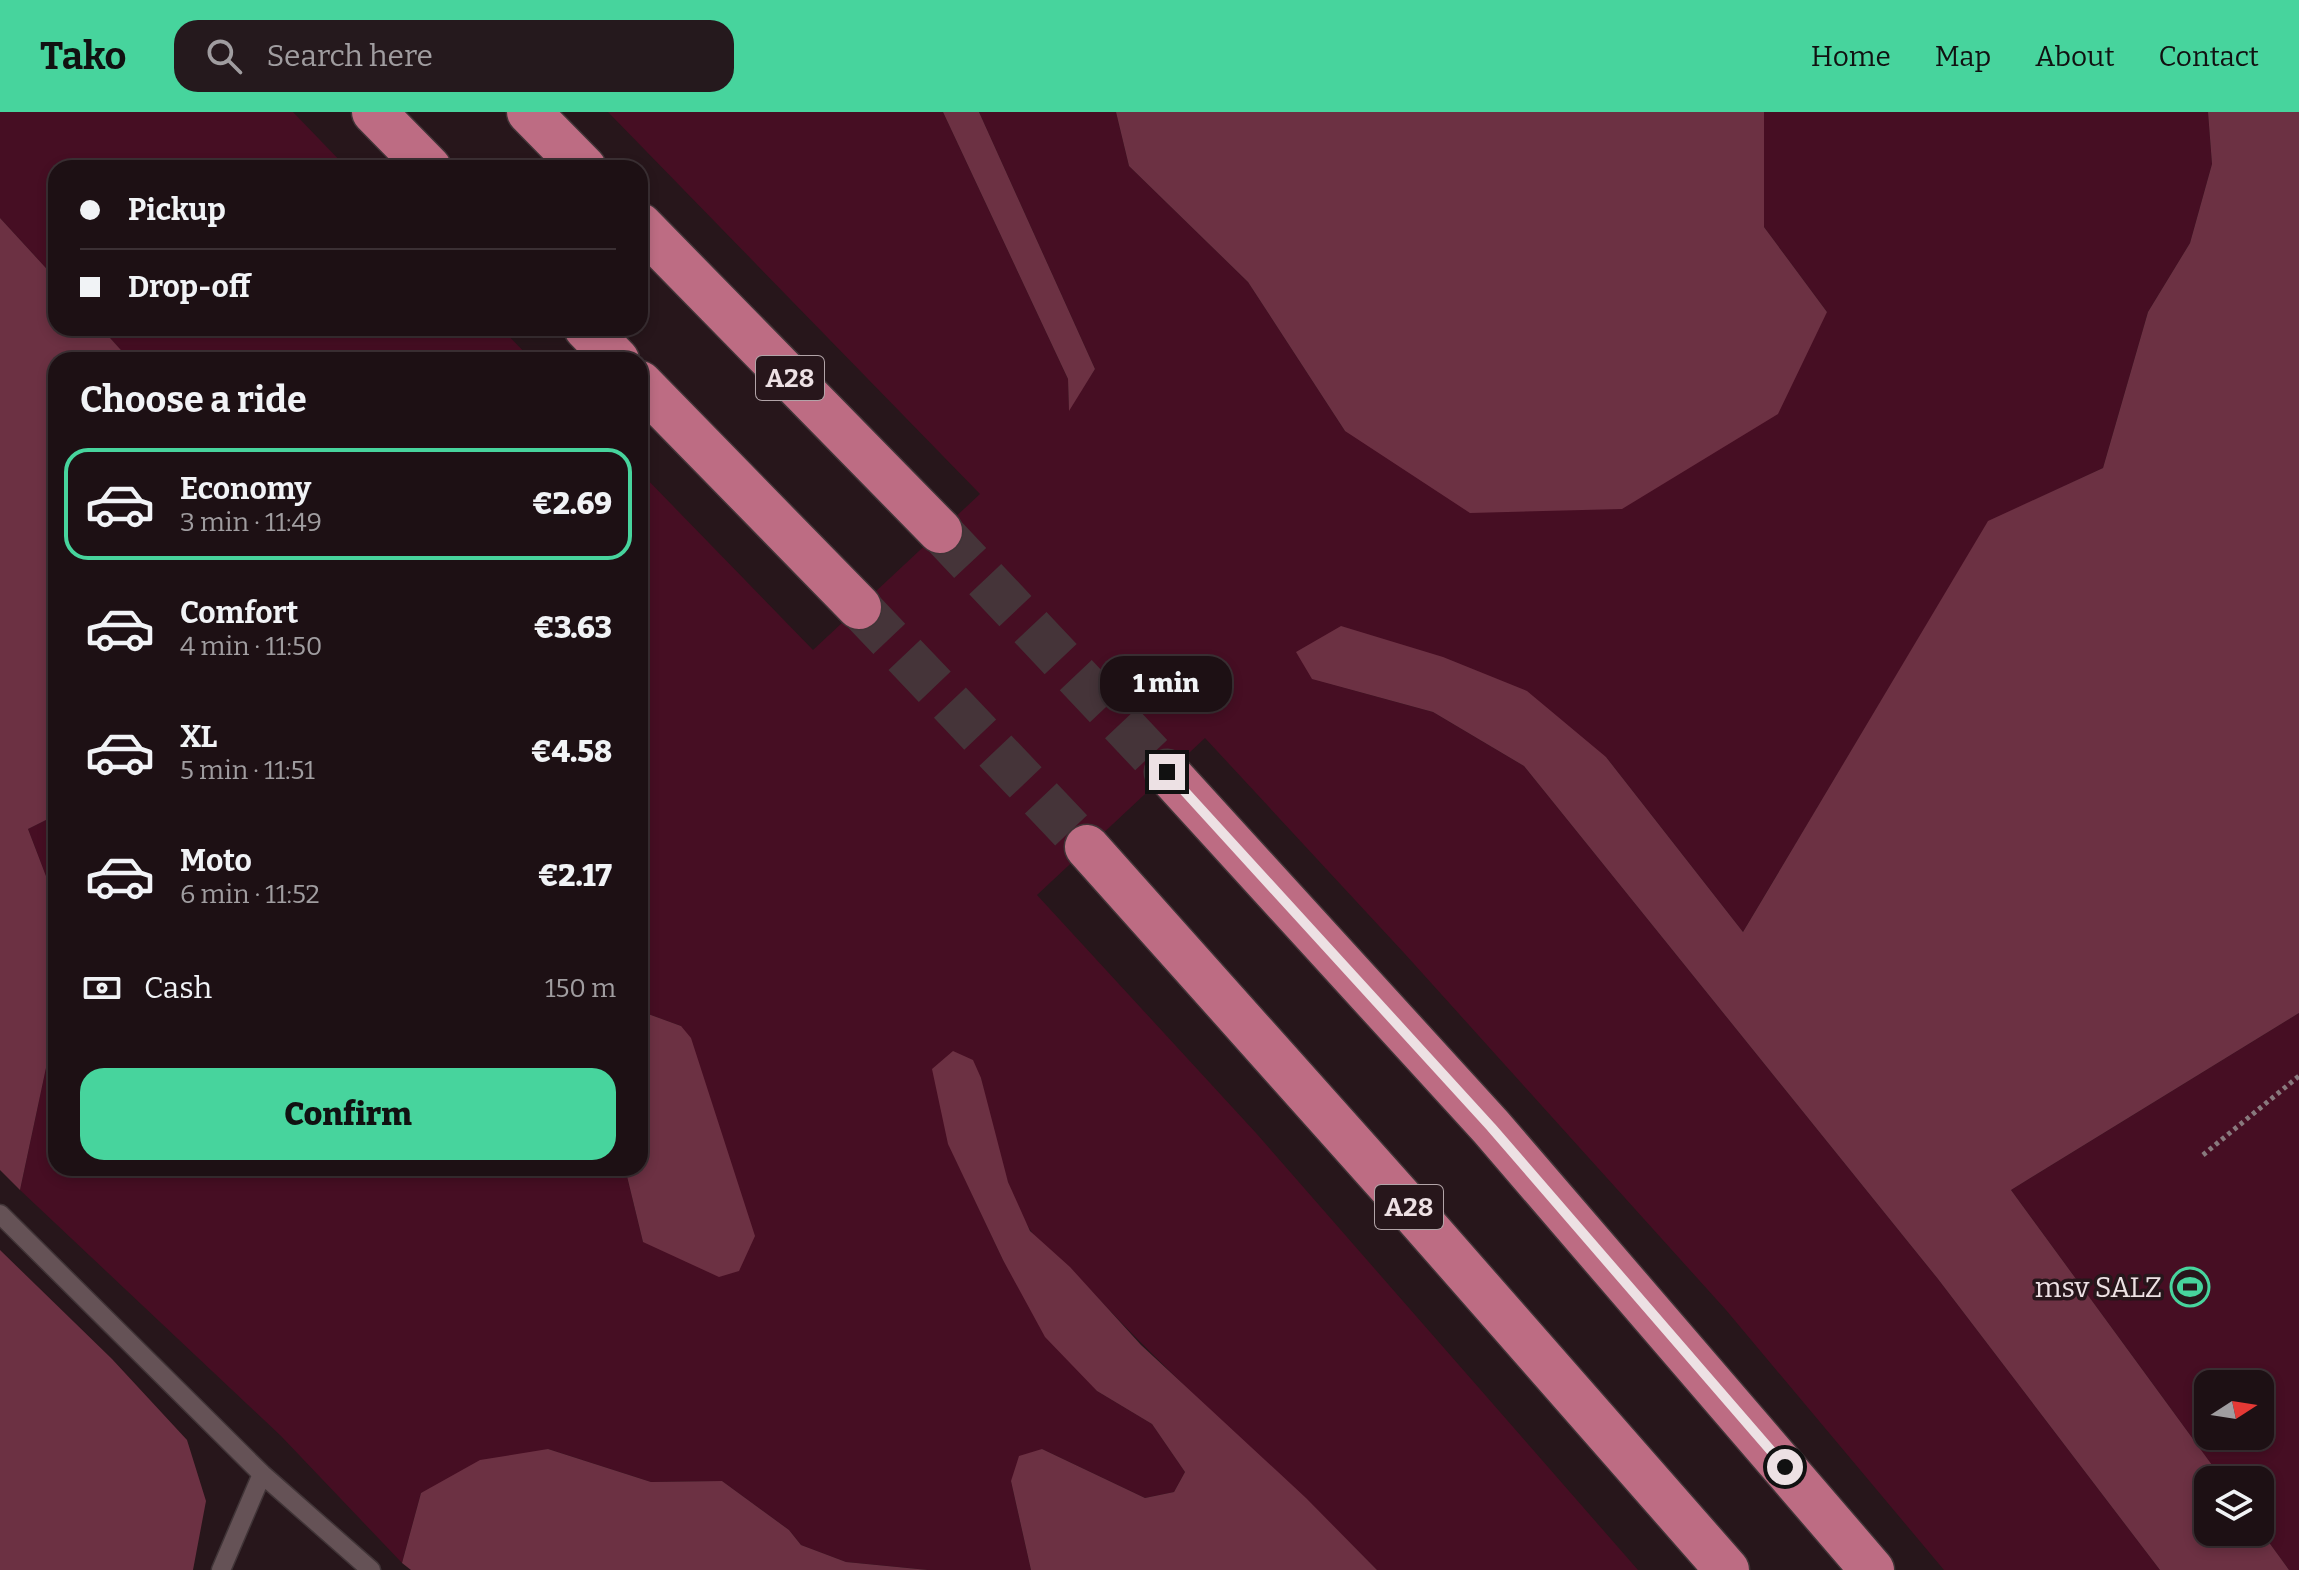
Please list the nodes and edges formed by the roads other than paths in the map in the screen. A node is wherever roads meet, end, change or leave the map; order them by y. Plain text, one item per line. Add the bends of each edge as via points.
1 (374, 112) edge
2 (529, 112) edge
3 (421, 160) edge
4 (576, 160) edge
5 (648, 233) edge
6 (594, 336) edge
7 (609, 352) edge
8 (648, 391) edge
9 (940, 531) tunnel mouth
10 (859, 607) tunnel mouth
11 (1167, 772) tunnel mouth
12 (1087, 847) tunnel mouth
13 (0, 1214) edge
14 (262, 1474) junction
15 (221, 1570) edge
16 (371, 1570) edge
17 (1727, 1570) edge
18 (1872, 1570) edge

1 - 3 highway
2 - 4 highway
5 - 9 highway, A28
6 - 7 highway
8 - 10 highway
11 - 18 highway via 1491,1127
12 - 17 highway, A28
13 - 14 lane
14 - 15 lane
14 - 16 lane

